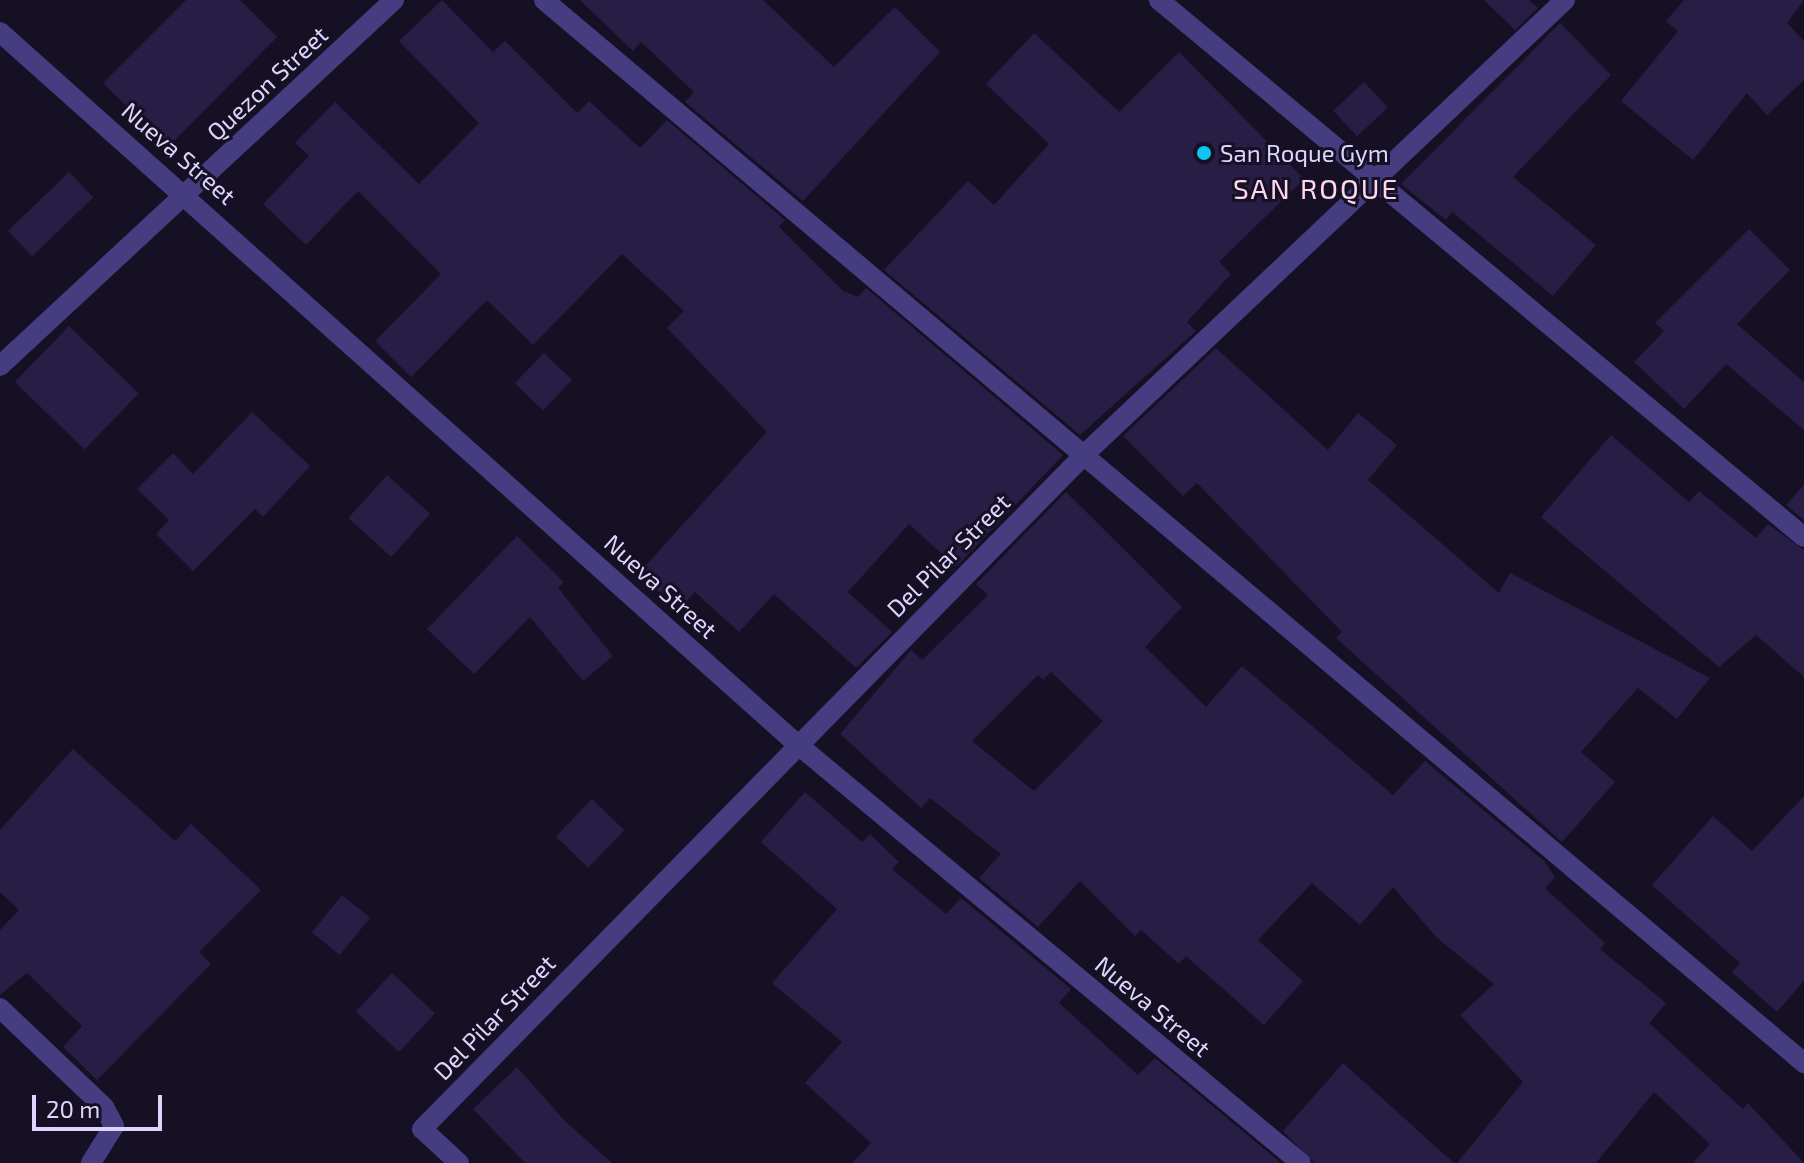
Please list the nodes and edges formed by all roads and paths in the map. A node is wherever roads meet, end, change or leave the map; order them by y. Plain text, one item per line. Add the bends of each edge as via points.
1 (394, 0) edge
2 (544, 0) edge
3 (1159, 0) edge
4 (1565, 0) edge
5 (0, 32) edge
6 (1376, 176) junction
7 (187, 194) junction
8 (0, 366) edge
9 (1087, 452) junction
10 (1804, 537) edge
11 (797, 744) junction
12 (0, 1008) edge
13 (1804, 1063) edge
14 (91, 1163) edge
15 (459, 1163) edge
16 (1301, 1163) edge

1 - 7 street, Quezon Street
2 - 9 street
3 - 6 street
4 - 6 street, Del Pilar Street
5 - 7 street, Nueva Street
6 - 9 street, Del Pilar Street
6 - 10 street
7 - 8 street, Quezon Street
7 - 11 street, Nueva Street
9 - 11 street, Del Pilar Street
9 - 13 street
11 - 15 street, Del Pilar Street via 422,1129
11 - 16 street, Nueva Street
12 - 14 street via 104,1107 114,1126

